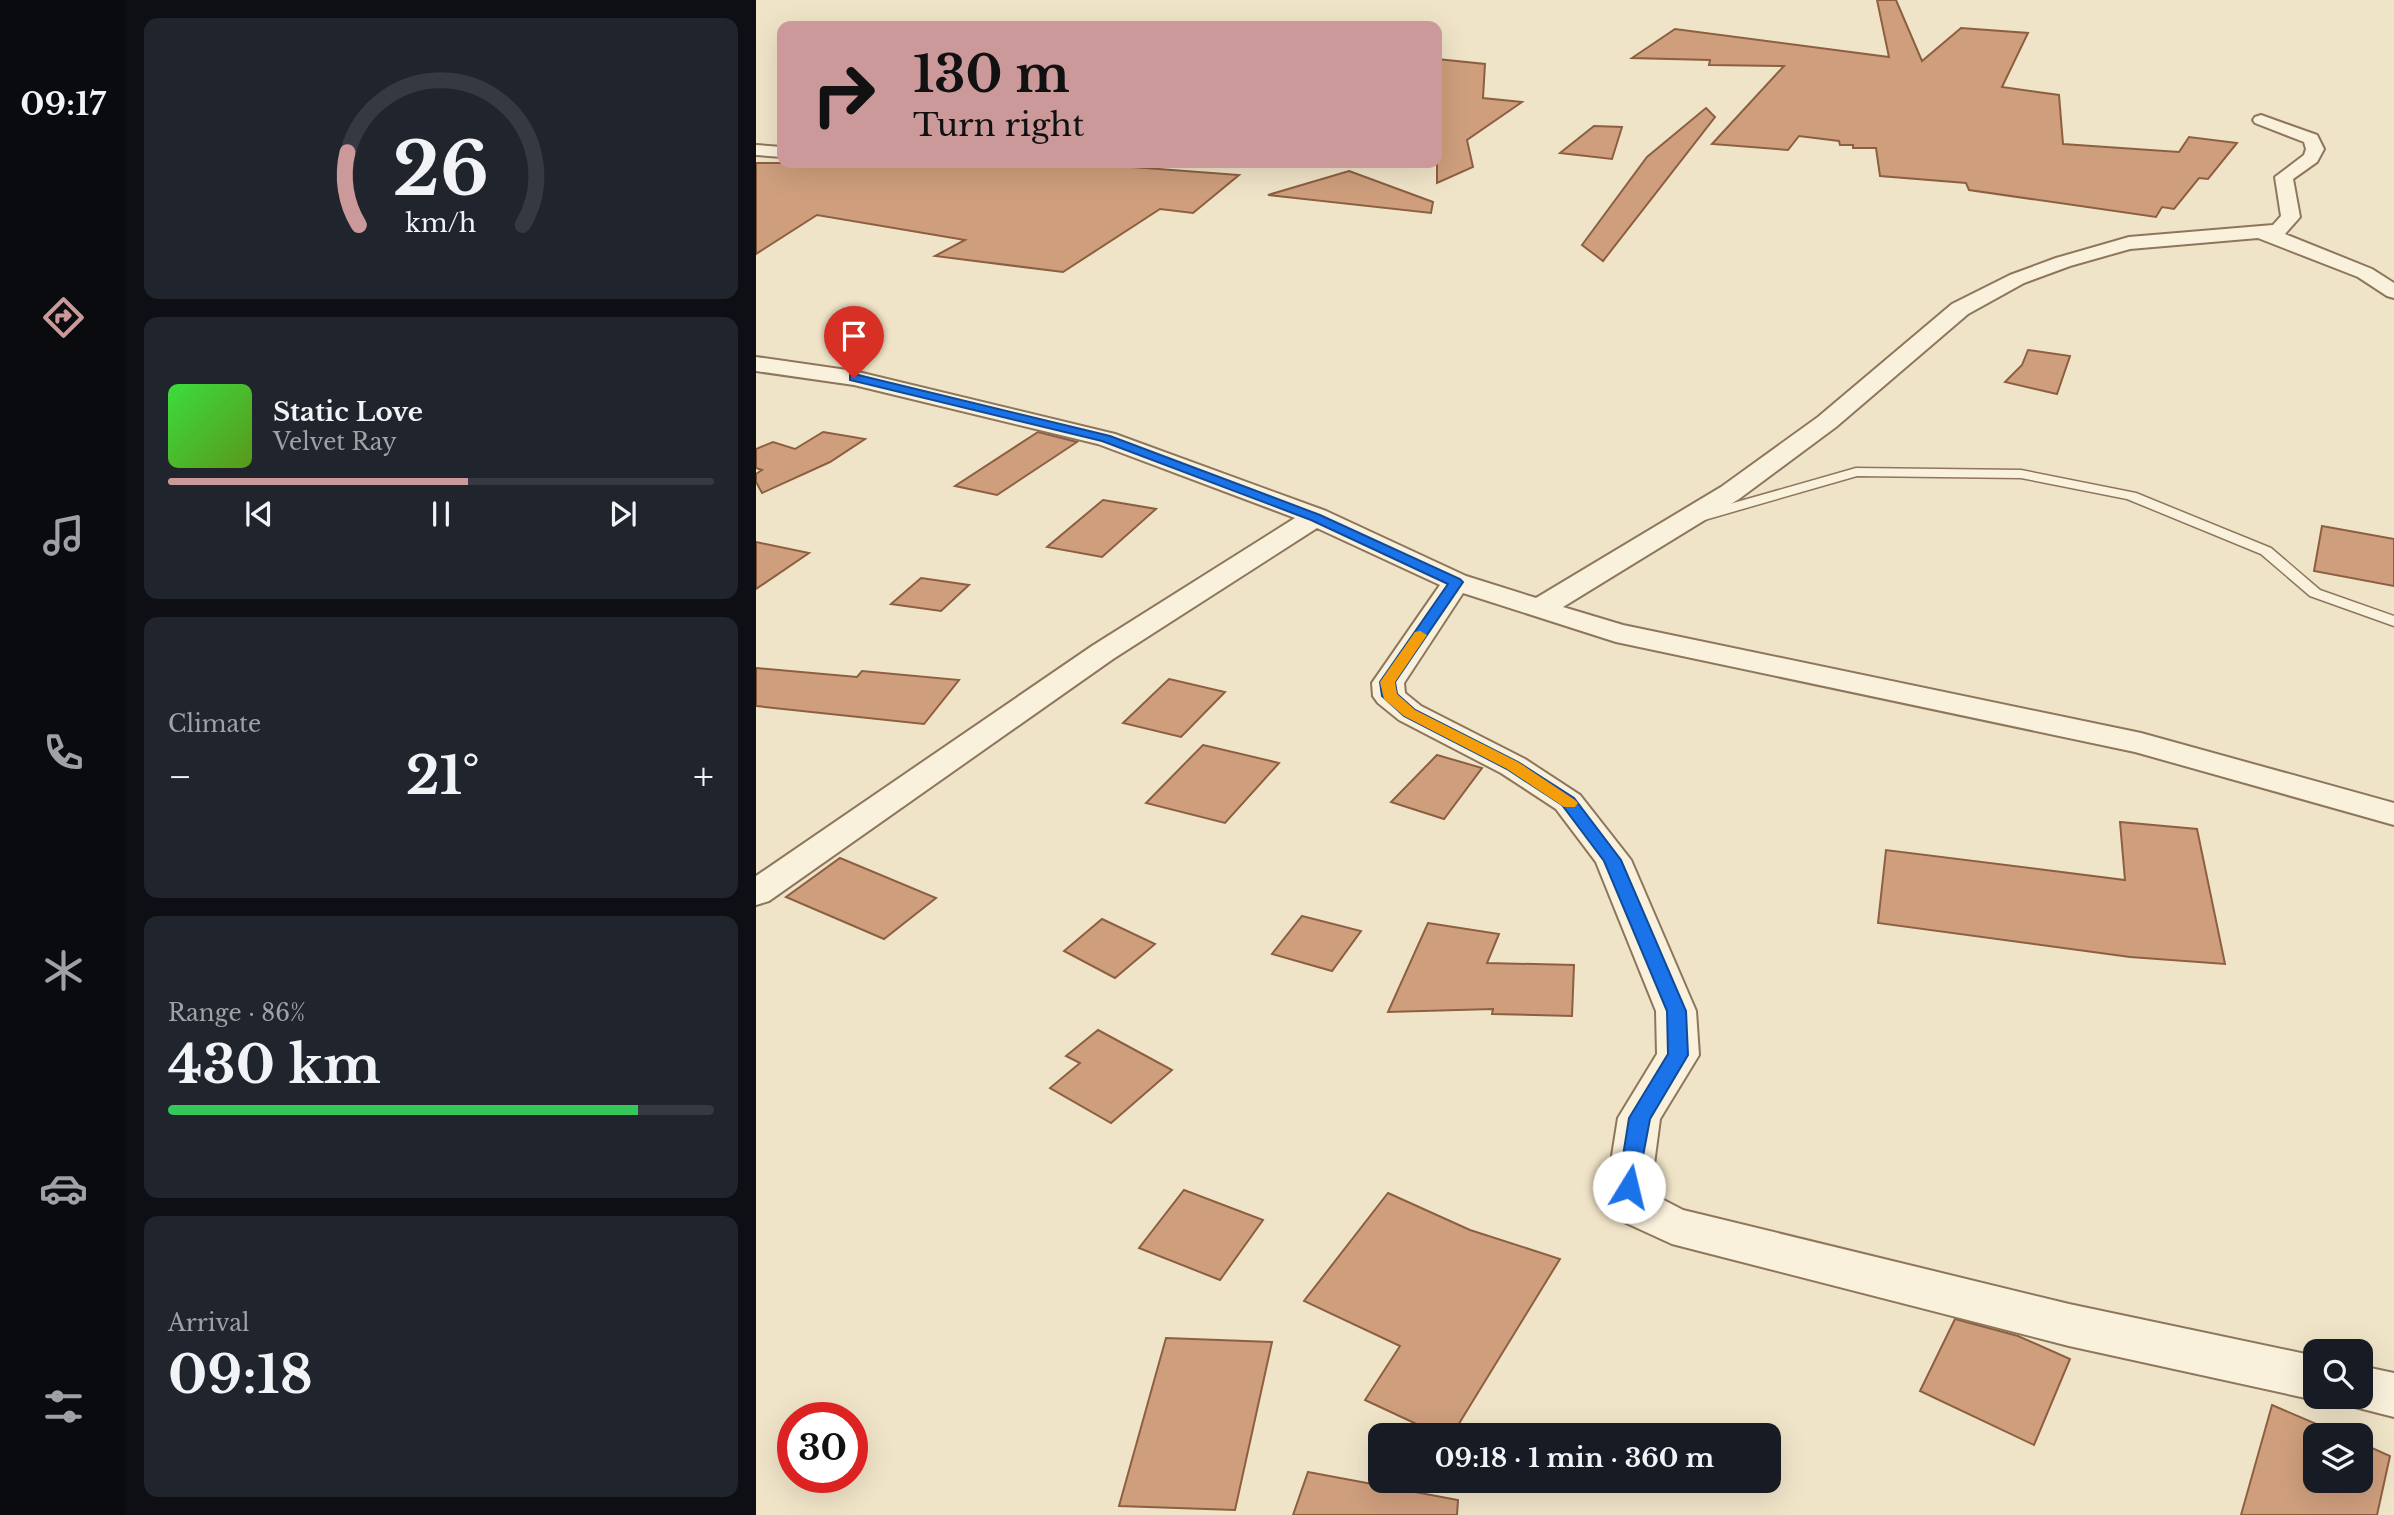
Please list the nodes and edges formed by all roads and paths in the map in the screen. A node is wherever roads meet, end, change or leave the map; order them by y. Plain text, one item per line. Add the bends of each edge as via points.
1 (2261, 120) dead end
2 (756, 150) edge
3 (777, 152) edge
4 (2264, 233) junction
5 (2394, 292) edge
6 (756, 364) edge
7 (1316, 517) junction
8 (1682, 522) junction
9 (1456, 582) junction
10 (1539, 609) junction
11 (2394, 621) edge
12 (2394, 814) edge
13 (756, 894) edge
14 (2303, 1375) edge
15 (2373, 1391) edge
16 (2394, 1395) edge

1 - 4 street via 2311,139 2315,149 2311,158 2284,177 2291,217 2279,230
2 - 3 street
4 - 5 street via 2365,273
4 - 8 street via 2129,243 2017,279 1960,309 1827,422
6 - 7 street via 854,378 1106,439
7 - 9 street
7 - 13 street via 1050,686
8 - 10 street
8 - 11 lane via 1856,472 2021,474 2131,496 2266,551 2315,593
9 - 10 street
9 - 14 street via 1388,682 1390,696 1410,713 1513,766 1568,802 1612,860 1676,1011 1678,1055 1639,1118 1629,1187 1640,1209 1672,1226 1934,1292
10 - 12 street via 1616,633 2141,743
15 - 16 street

